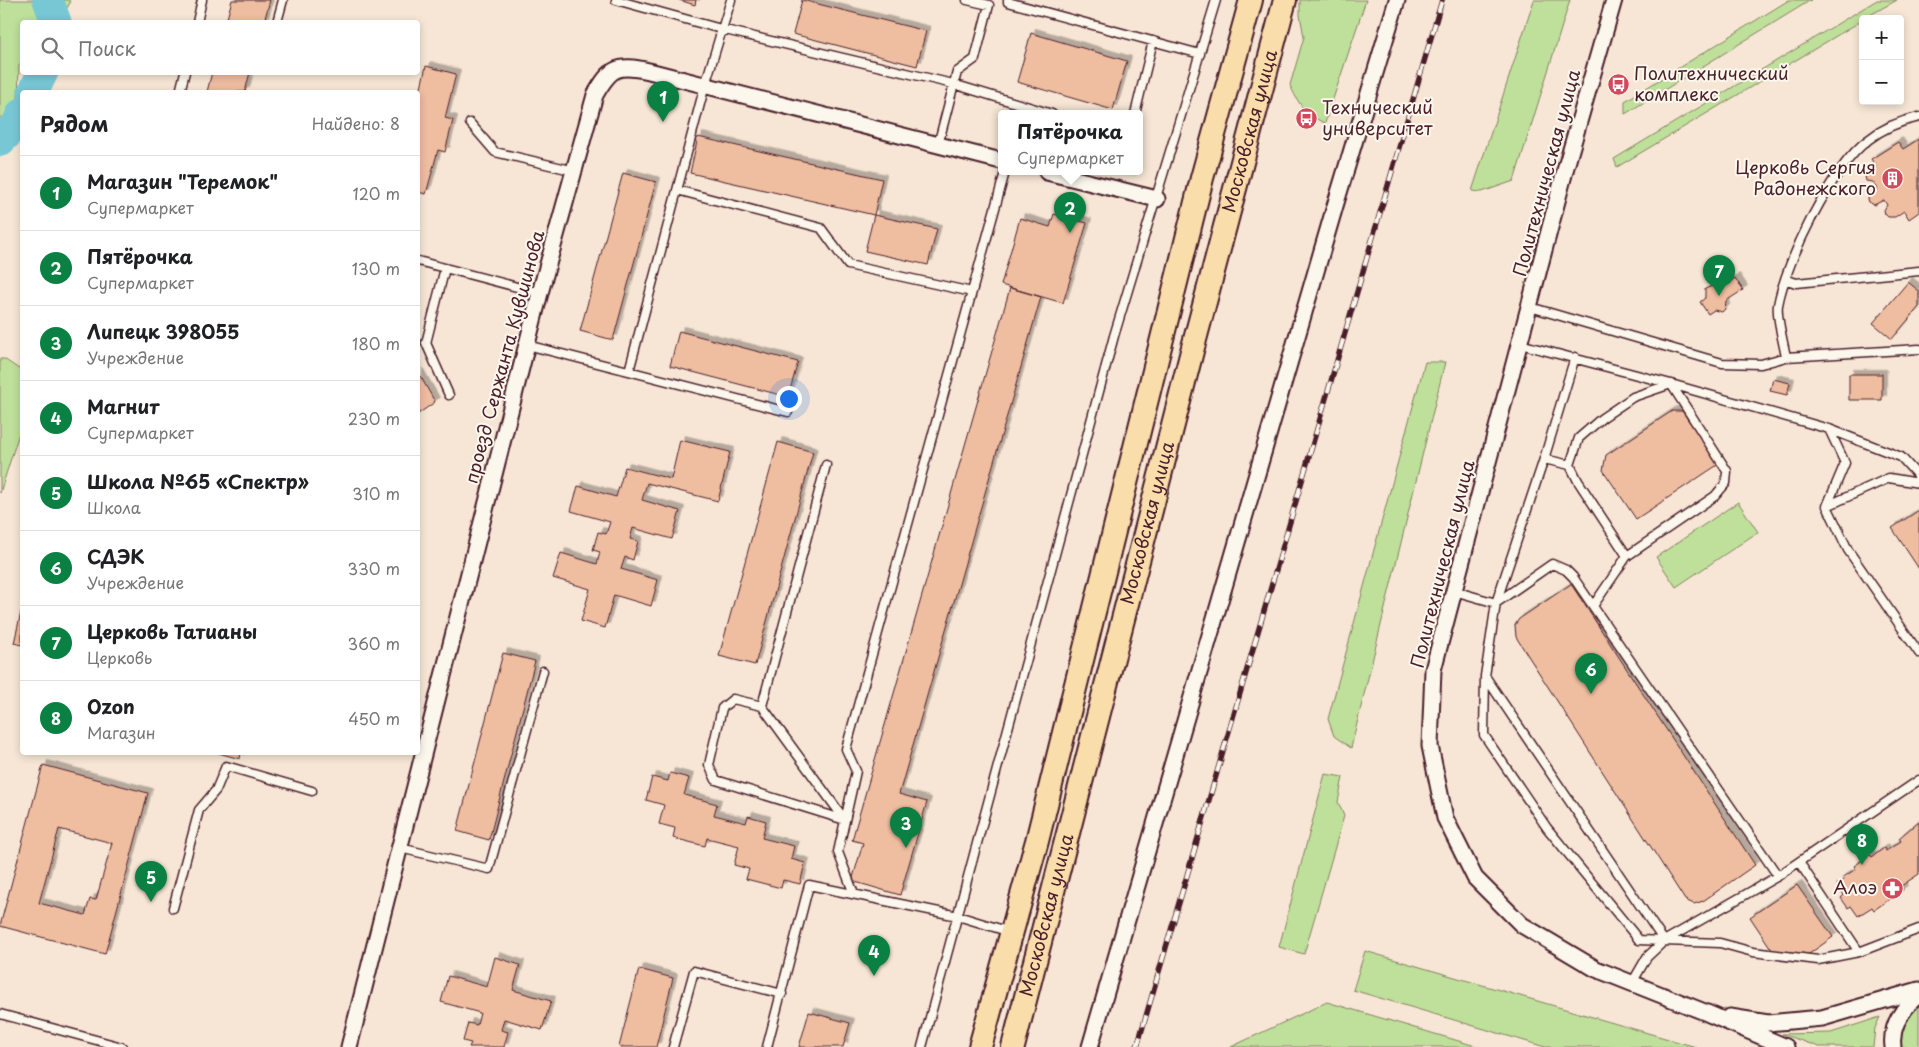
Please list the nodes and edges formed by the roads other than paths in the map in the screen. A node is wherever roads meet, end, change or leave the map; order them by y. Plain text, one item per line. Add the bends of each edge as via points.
1 (202, 0) edge
2 (283, 0) edge
3 (616, 0) edge
4 (731, 0) edge
5 (968, 0) edge
6 (1008, 0) edge
7 (1216, 0) edge
8 (1251, 0) edge
9 (1285, 0) edge
10 (1397, 0) edge
11 (1614, 0) edge
12 (197, 20) edge
13 (278, 20) edge
14 (721, 29) junction
15 (1153, 41) junction
16 (1200, 54) junction
17 (184, 75) edge
18 (954, 84) junction
19 (705, 85) junction
20 (180, 90) edge
21 (1039, 110) edge
22 (1136, 110) edge
23 (1919, 117) edge
24 (470, 123) dead end
25 (938, 145) junction
26 (998, 159) edge
27 (575, 171) junction
28 (1004, 175) edge
29 (1060, 175) edge
30 (677, 190) junction
31 (1157, 198) junction
32 (420, 262) edge
33 (445, 268) junction
34 (1919, 271) edge
35 (1785, 279) junction
36 (972, 292) junction
37 (540, 293) junction
38 (1530, 307) junction
39 (1520, 344) junction
40 (527, 345) junction
41 (1919, 349) edge
42 (1786, 357) junction
43 (1575, 358) junction
44 (629, 371) junction
45 (1671, 384) junction
46 (449, 394) dead end
47 (788, 412) dead end
48 (1829, 429) junction
49 (1544, 459) junction
50 (826, 464) dead end
51 (1570, 465) junction
52 (1919, 477) edge
53 (1919, 483) edge
54 (1827, 506) junction
55 (1627, 556) junction
56 (1454, 591) junction
57 (1496, 603) junction
58 (1593, 606) junction
59 (1919, 653) edge
60 (543, 671) dead end
61 (1485, 676) junction
62 (762, 706) junction
63 (1919, 780) edge
64 (312, 791) dead end
65 (844, 820) junction
66 (400, 848) junction
67 (1799, 862) junction
68 (1778, 876) junction
69 (854, 894) junction
70 (173, 908) dead end
71 (958, 916) junction
72 (1919, 929) edge
73 (1012, 932) junction
74 (1664, 941) junction
75 (1859, 952) junction
76 (1632, 983) junction
77 (1919, 992) edge
78 (782, 994) junction
79 (1707, 1013) junction
80 (0, 1014) edge
81 (122, 1047) edge
82 (349, 1047) edge
83 (673, 1047) edge
84 (767, 1047) edge
85 (922, 1047) edge
86 (980, 1047) edge
87 (1014, 1047) edge
88 (1090, 1047) edge
89 (1786, 1047) edge
90 (1893, 1047) edge

1 - 12 lane
2 - 13 lane
3 - 14 lane
4 - 14 lane
5 - 18 lane via 989,5 975,59 957,72
6 - 15 lane
7 - 16 lane
8 - 73 main road, Московская улица via 1202,178
9 - 87 main road, Московская улица
10 - 88 street
11 - 38 street, Политехническая улица
14 - 18 lane
14 - 19 lane
15 - 16 lane
15 - 22 lane
16 - 31 lane
17 - 20 lane
18 - 21 lane
18 - 25 lane
19 - 25 street, проезд Сержанта Кувшинова
19 - 27 street, проезд Сержанта Кувшинова via 628,66 607,74 595,95
19 - 30 lane
23 - 35 lane via 1896,122 1867,140 1847,161 1818,206
24 - 27 lane via 495,152
25 - 26 street, проезд Сержанта Кувшинова
27 - 37 street, проезд Сержанта Кувшинова
28 - 36 lane
29 - 31 street
30 - 36 lane via 821,228 848,265
30 - 44 lane
31 - 71 lane via 1114,336
32 - 33 lane
33 - 37 lane
33 - 46 lane via 426,343
34 - 35 lane via 1796,283
35 - 42 lane via 1777,307
36 - 65 lane via 846,749 856,771
37 - 40 street, проезд Сержанта Кувшинова
38 - 39 street, Политехническая улица
38 - 42 lane via 1722,363 1761,364
39 - 43 lane
39 - 56 street, Политехническая улица
40 - 44 lane
40 - 66 street, проезд Сержанта Кувшинова
41 - 42 lane
43 - 45 lane
43 - 49 lane
44 - 47 lane
45 - 48 lane
45 - 51 lane via 1633,397 1602,418 1579,438
45 - 55 lane via 1727,471 1726,483 1715,496
48 - 52 lane via 1900,457
48 - 54 lane via 1845,463
49 - 51 lane
49 - 57 lane
50 - 62 lane
51 - 55 lane
53 - 54 lane via 1889,478
54 - 59 lane via 1848,550
55 - 58 lane
56 - 57 lane
56 - 76 street, Политехническая улица via 1433,670 1430,746 1446,818 1474,878 1522,925 1596,969
57 - 58 lane via 1552,564 1566,570
57 - 61 lane
58 - 68 lane
60 - 66 lane via 489,869
61 - 74 lane
61 - 74 lane via 1484,735 1536,813 1639,940
62 - 65 lane
62 - 65 lane via 733,699 722,708 709,765 716,780
63 - 67 lane
64 - 70 lane via 226,766 216,790 200,810
65 - 69 lane via 838,852
66 - 82 street, проезд Сержанта Кувшинова
67 - 68 lane
67 - 75 lane
68 - 74 lane
69 - 71 lane
69 - 78 lane via 809,885
71 - 73 lane
71 - 85 lane
72 - 75 lane
73 - 86 main road, Московская улица
74 - 75 lane via 1720,943 1753,952 1818,960
74 - 76 lane via 1647,957
76 - 79 street, Политехническая улица
77 - 79 street via 1822,1018 1768,1023
77 - 90 street via 1896,1023
78 - 83 lane via 694,971
78 - 84 lane
79 - 89 street, Политехническая улица
80 - 81 lane

